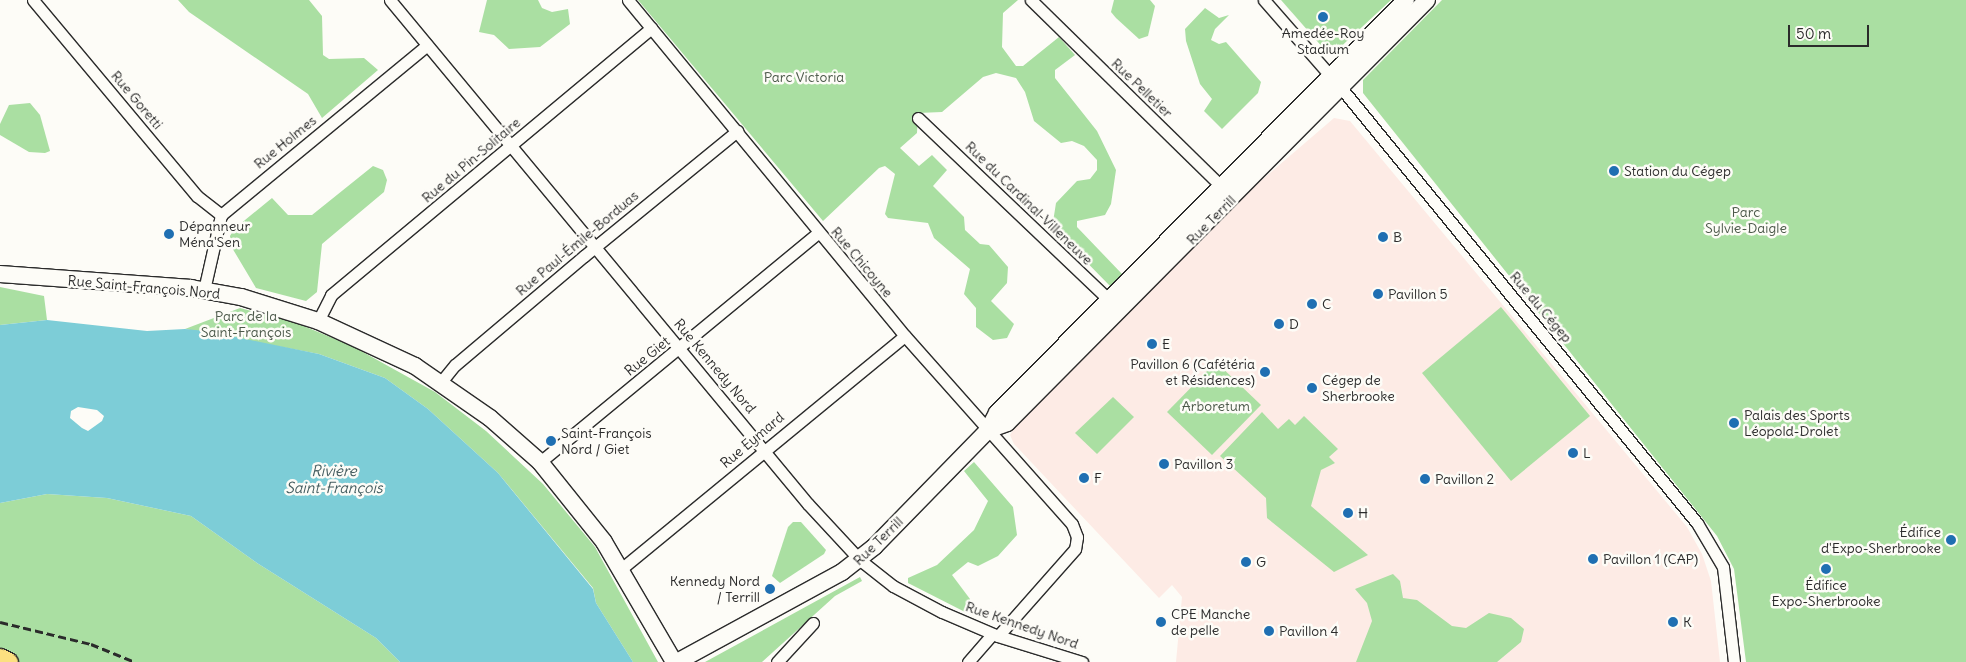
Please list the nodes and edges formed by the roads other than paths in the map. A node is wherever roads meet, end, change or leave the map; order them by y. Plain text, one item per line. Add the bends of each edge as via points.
1 (390, 0) edge
2 (628, 0) edge
3 (1030, 0) edge
4 (1264, 0) edge
5 (1406, 0) edge
6 (1427, 0) edge
7 (36, 1) edge
8 (652, 28) junction
9 (427, 45) junction
10 (1337, 83) junction
11 (918, 118) dead end
12 (737, 132) junction
13 (512, 146) junction
14 (1228, 192) junction
15 (221, 215) junction
16 (818, 233) junction
17 (597, 246) junction
18 (0, 274) edge
19 (204, 290) junction
20 (1114, 306) junction
21 (318, 320) junction
22 (904, 336) junction
23 (681, 348) junction
24 (441, 382) junction
25 (988, 430) junction
26 (764, 448) junction
27 (540, 462) junction
28 (860, 560) junction
29 (622, 569) junction
30 (813, 623) dead end
31 (995, 635) junction
32 (0, 658) edge
33 (8, 662) edge
34 (676, 662) edge
35 (777, 662) edge
36 (968, 662) edge
37 (1082, 662) edge
38 (1734, 662) edge

1 - 9 street, Rue Kennedy Nord
2 - 8 street, Rue Chicoyne
3 - 14 street, Rue Pelletier
4 - 10 street, Rue du Cégep
5 - 10 street, Rue Terrill
6 - 10 street, Rue Terrill
7 - 15 street, Rue Goretti via 197,196
8 - 12 street, Rue Chicoyne
8 - 13 street, Rue du Pin-Solitaire
9 - 13 street, Rue Kennedy Nord
9 - 15 street, Rue Holmes
10 - 14 street, Rue Terrill
10 - 38 street, Rue du Cégep via 1697,523 1722,567
11 - 20 street, Rue du Cardinal-Villeneuve
12 - 16 street, Rue Chicoyne
12 - 17 street, Rue Paul-Émile-Borduas
13 - 17 street, Rue Kennedy Nord
13 - 21 street, Rue du Pin-Solitaire via 331,295
14 - 20 street, Rue Terrill
15 - 19 street
16 - 22 street, Rue Chicoyne
16 - 23 street, Rue Giet
17 - 23 street, Rue Kennedy Nord
17 - 24 street, Rue Paul-Émile-Borduas via 455,365
18 - 19 street, Rue Saint-François Nord
19 - 21 street, Rue Saint-François Nord via 265,303
20 - 25 street, Rue Terrill via 997,413
21 - 24 street, Rue Saint-François Nord via 384,349
22 - 25 street, Rue Chicoyne
22 - 26 street, Rue Eymard
23 - 26 street, Rue Kennedy Nord
23 - 27 street, Rue Giet
24 - 27 street, Rue Saint-François Nord via 490,418
25 - 28 street, Rue Terrill
25 - 31 street, Rue Chicoyne via 1072,524 1077,537 1075,549
26 - 28 street, Rue Kennedy Nord via 808,504
26 - 29 street, Rue Eymard
27 - 29 street, Rue Saint-François Nord via 583,512
28 - 31 street, Rue Kennedy Nord via 905,593
28 - 34 street, Rue Terrill
29 - 34 street, Rue Saint-François Nord
30 - 35 street
31 - 36 street
31 - 37 street, Rue Kennedy Nord
32 - 33 main road

